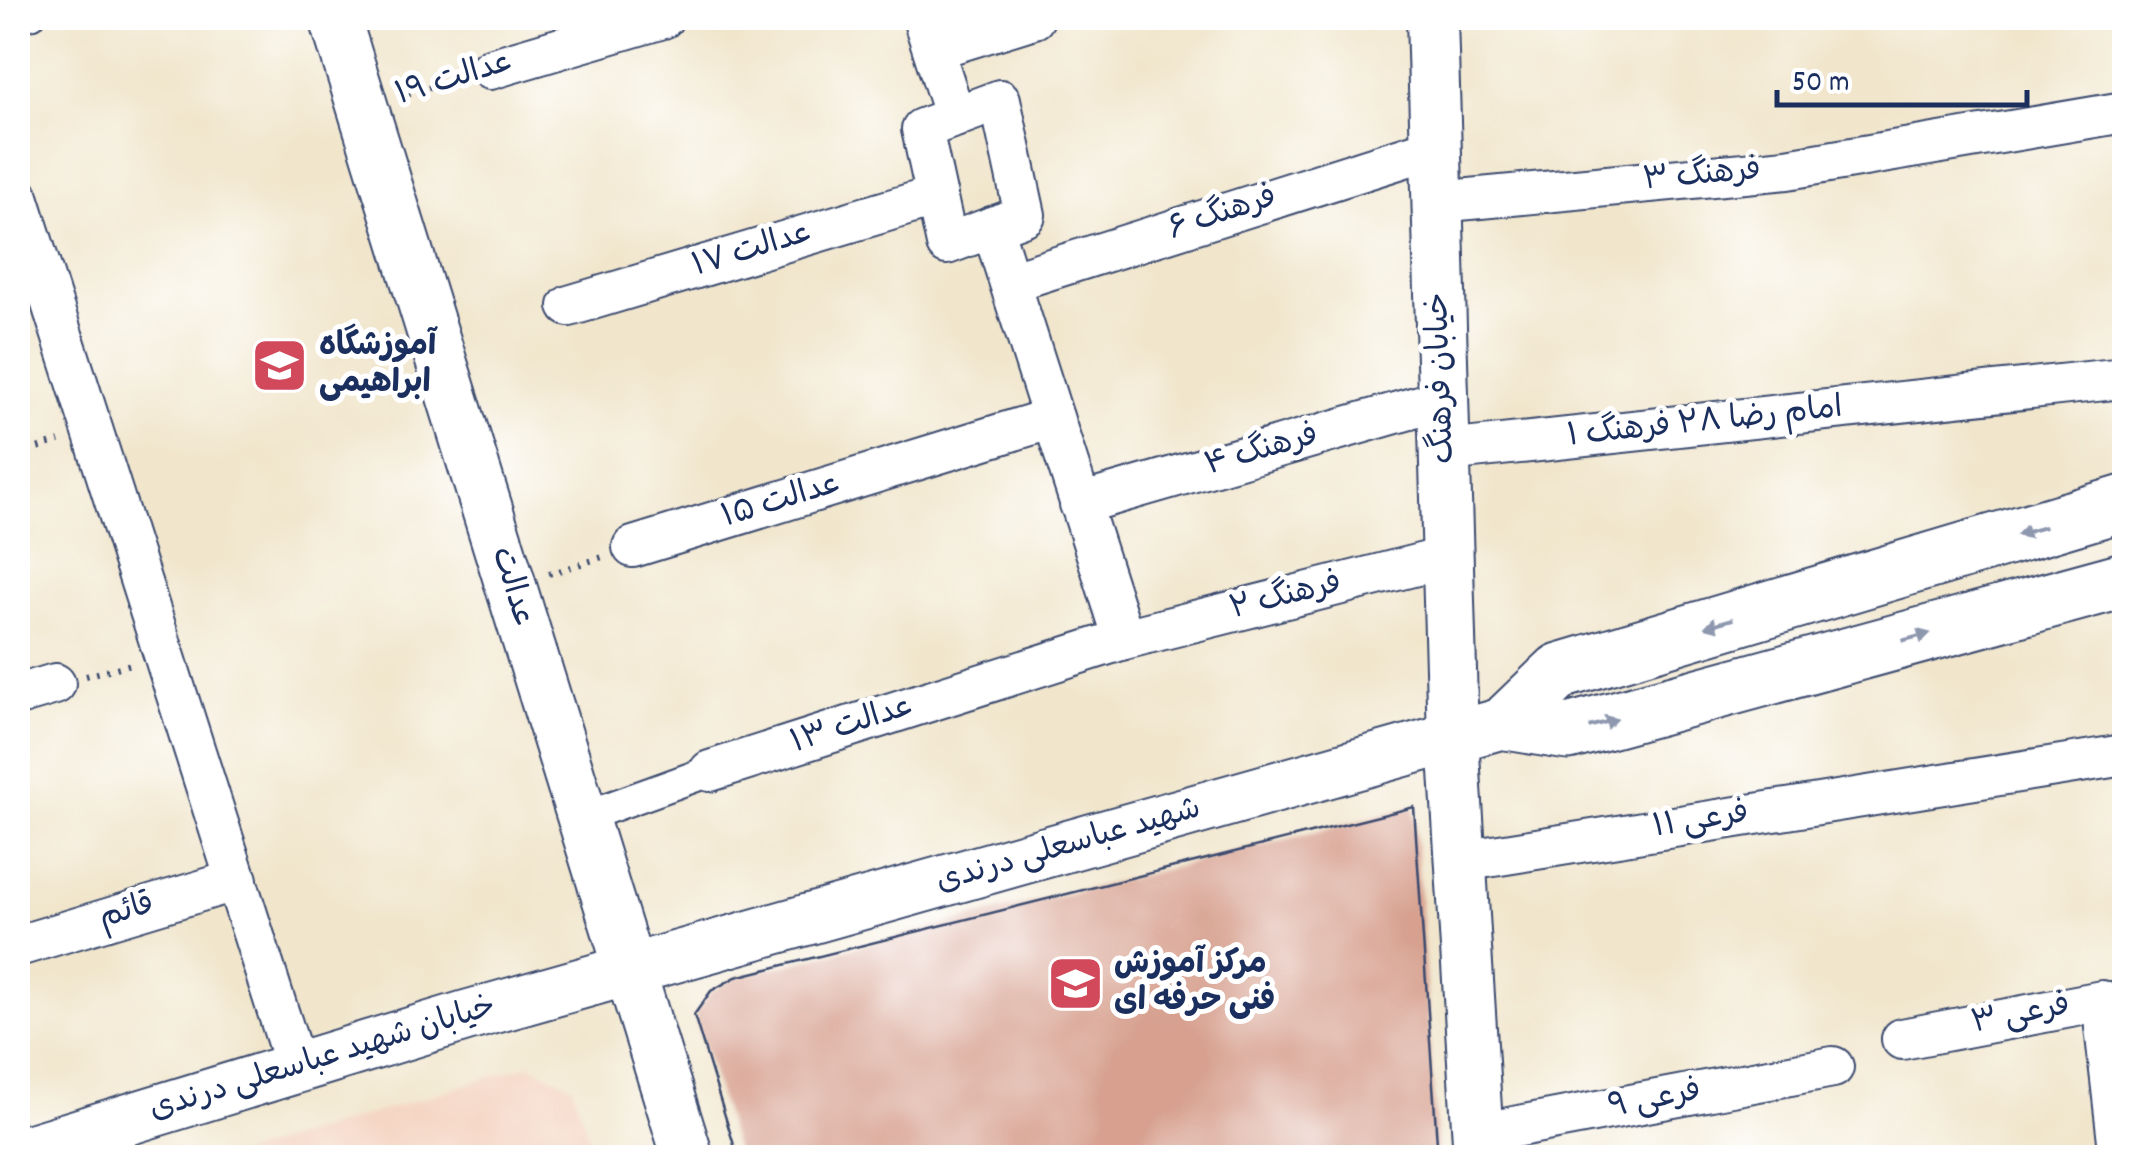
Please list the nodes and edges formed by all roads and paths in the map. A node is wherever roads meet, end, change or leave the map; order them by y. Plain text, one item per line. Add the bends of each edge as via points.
1 (34, 18) edge
2 (335, 18) edge
3 (663, 18) edge
4 (1034, 18) edge
5 (1432, 18) edge
6 (18, 22) edge
7 (928, 33) edge
8 (490, 70) joint
9 (363, 108) junction
10 (2124, 112) edge
11 (955, 117) junction
12 (1436, 147) junction
13 (18, 196) edge
14 (936, 196) junction
15 (1438, 202) junction
16 (992, 227) junction
17 (1010, 282) junction
18 (569, 306) dead end
19 (2124, 378) edge
20 (1444, 399) junction
21 (1053, 418) junction
22 (1446, 452) junction
23 (1080, 504) junction
24 (2124, 504) edge
25 (633, 547) joint
26 (1448, 558) junction
27 (2124, 580) edge
28 (511, 585) junction
29 (1124, 640) junction
30 (164, 655) junction
31 (36, 690) edge
32 (1508, 722) junction
33 (1454, 738) junction
34 (2124, 755) edge
35 (710, 771) joint
36 (583, 816) junction
37 (1462, 861) junction
38 (236, 880) junction
39 (18, 946) edge
40 (630, 970) junction
41 (2113, 999) edge
42 (1902, 1038) dead end
43 (1834, 1067) dead end
44 (296, 1068) junction
45 (1478, 1146) edge
46 (18, 1153) edge
47 (688, 1158) edge
48 (2120, 1158) edge

1 - 6 lane
2 - 9 street, عدالت
3 - 8 street, عدالت ۱۹
4 - 7 street
5 - 12 street, خیابان فرهنگ
7 - 11 street
8 - 9 path, عدالت ۱۹
9 - 28 street, عدالت
10 - 15 street, فرهنگ ۳ via 1787,169
11 - 14 street via 922,129
11 - 16 street via 1000,100 1025,215
12 - 15 street, خیابان فرهنگ
12 - 17 street, فرهنگ ۶
13 - 30 street
14 - 16 street via 947,244
14 - 18 street, عدالت ۱۷
15 - 20 street, خیابان فرهنگ
16 - 17 street
17 - 21 street
19 - 22 street, امام رضا ۲۸ فرهنگ ۱
20 - 22 street, خیابان فرهنگ
20 - 23 street, فرهنگ ۴
21 - 23 street
21 - 25 street, عدالت ۱۵
22 - 26 street, خیابان فرهنگ
23 - 29 street
24 -> 32 main road via 1560,670
25 - 28 path
26 - 29 street, فرهنگ ۲
26 - 33 street, خیابان فرهنگ
32 -> 27 main road via 1568,732
28 - 36 street, عدالت
29 - 35 street, عدالت ۱۳
30 - 31 path
30 - 38 street
32 - 33 street, شهید عباسعلی درندی
33 - 37 street, خیابان فرهنگ
33 - 40 street, شهید عباسعلی درندی
34 - 37 street, فرعی ۱۱
35 - 36 street, عدالت ۱۳
36 - 40 street, عدالت
37 - 45 street, خیابان فرهنگ
38 - 39 street, قائم
38 - 44 street
40 - 44 street, خیابان شهید عباسعلی درندی
40 - 47 street, عدالت
41 - 42 street, فرعی ۳
41 - 48 street, فرعی ۳
43 - 45 street, فرعی ۹
44 - 46 street, خیابان شهید عباسعلی درندی

